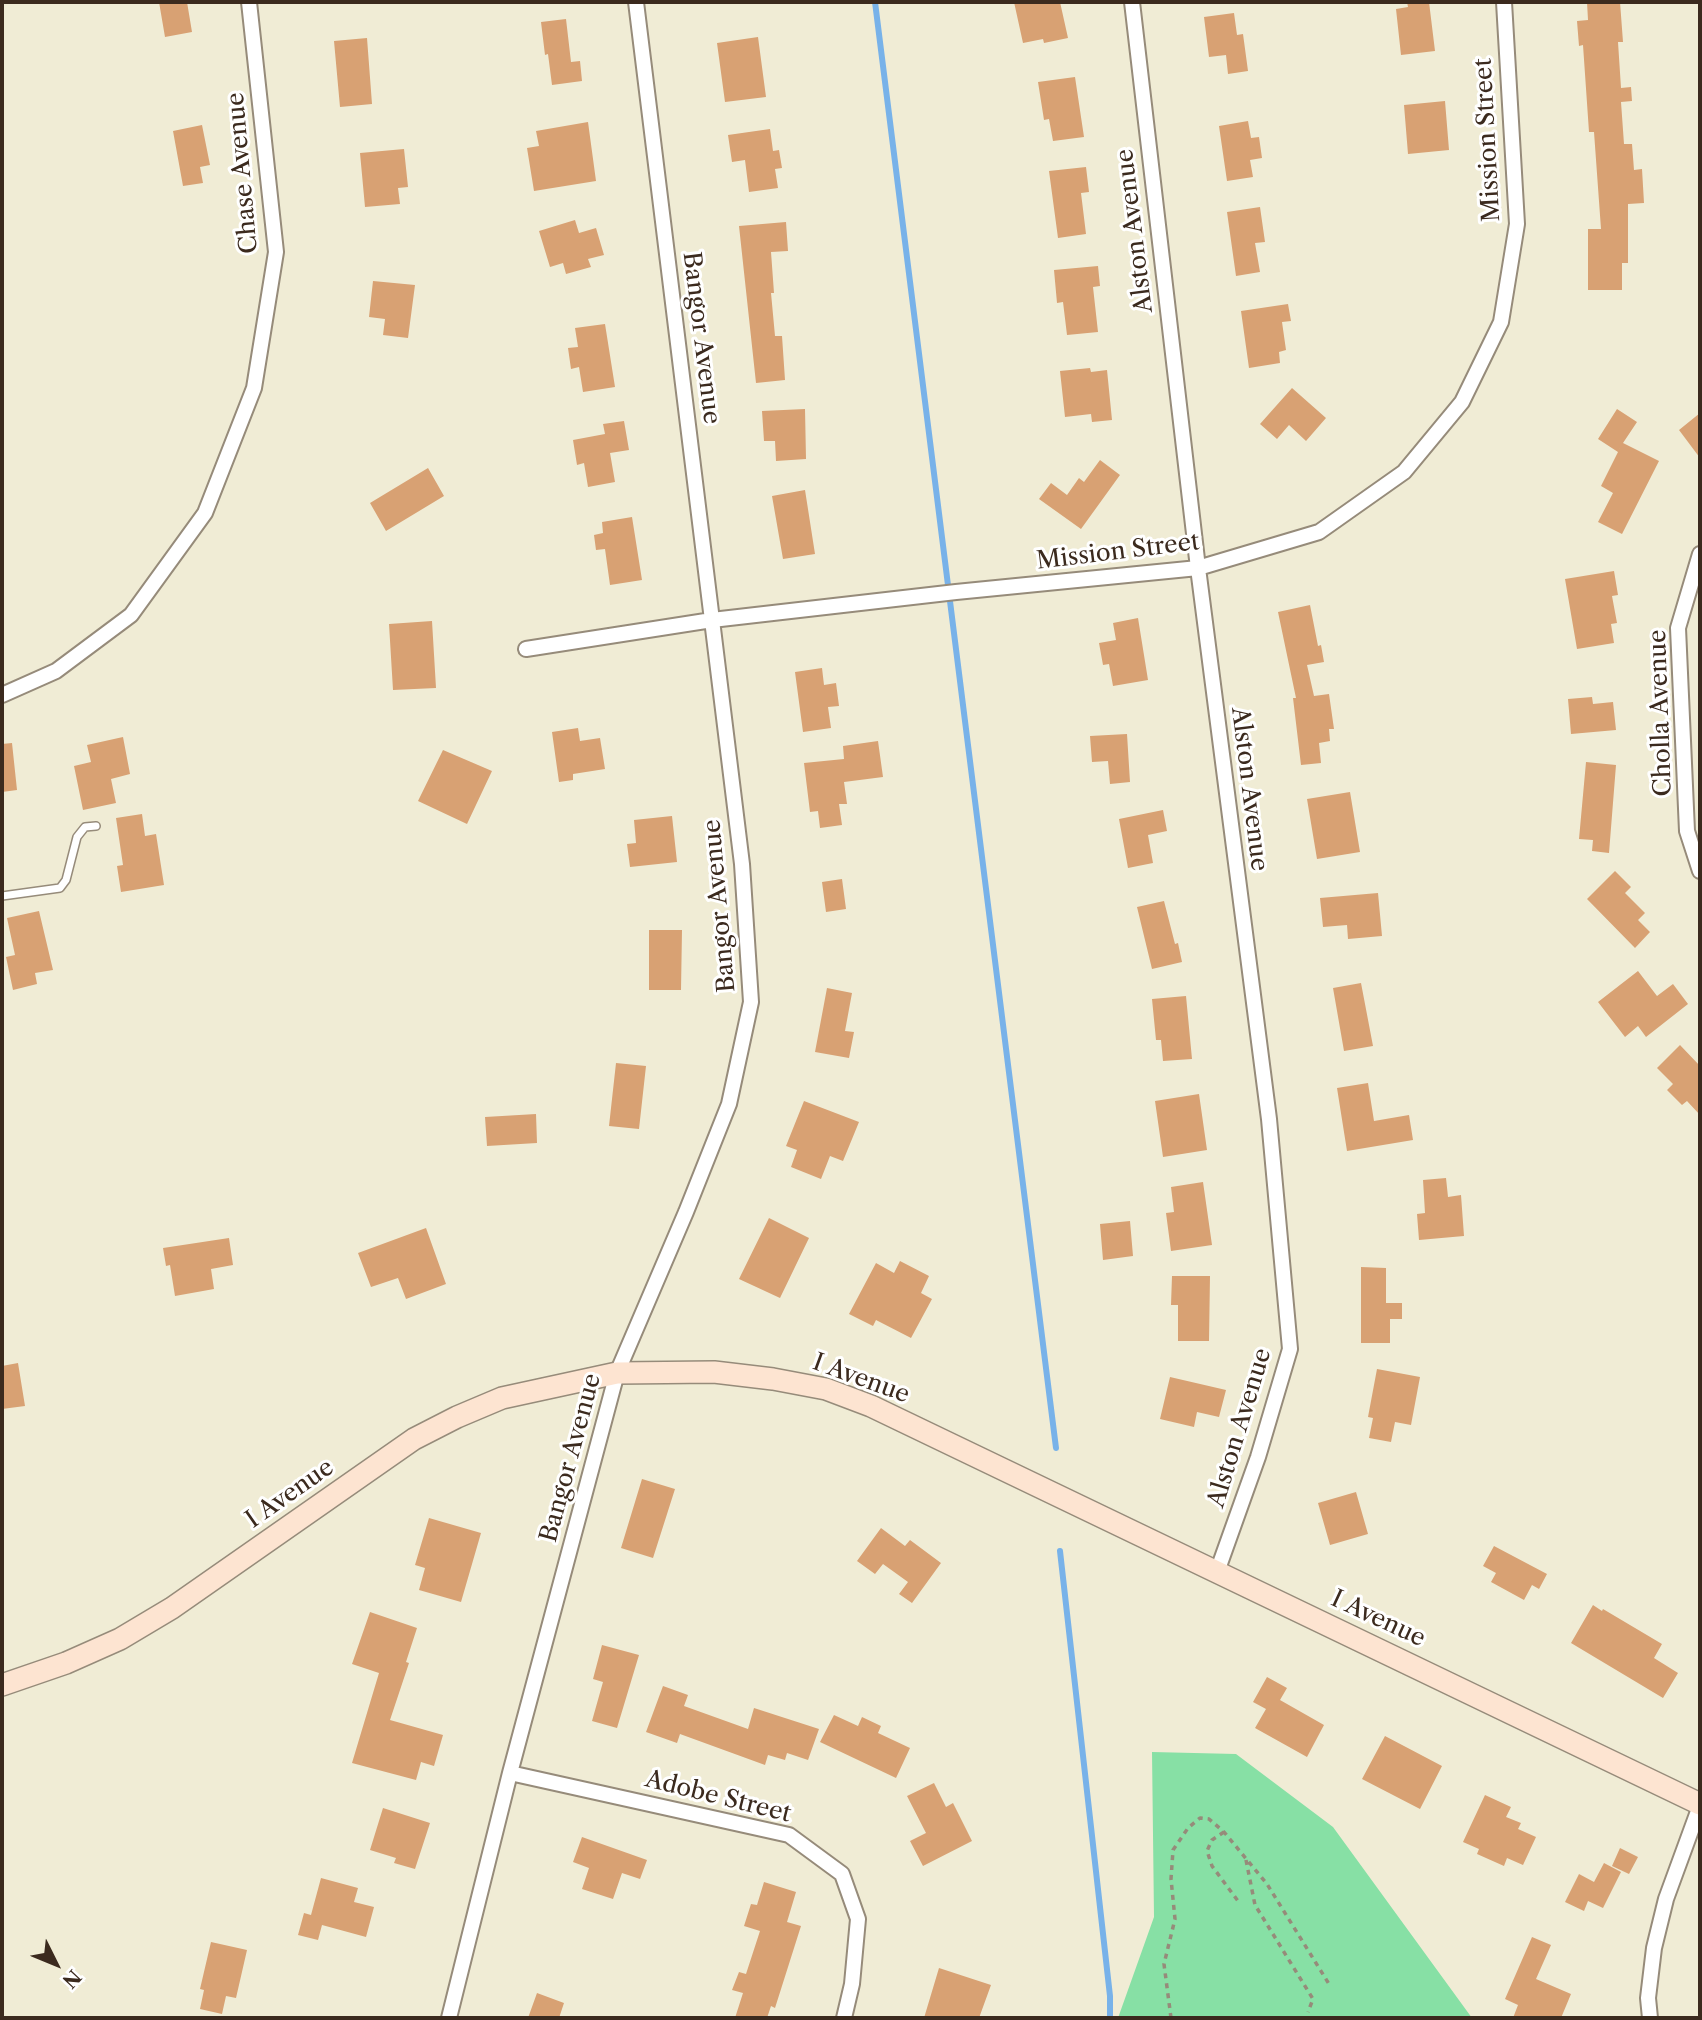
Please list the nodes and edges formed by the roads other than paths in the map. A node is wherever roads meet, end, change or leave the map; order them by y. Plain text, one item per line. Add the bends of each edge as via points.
1 (249, 2) edge
2 (636, 2) edge
3 (1132, 2) edge
4 (1504, 2) edge
5 (1700, 554) edge
6 (1198, 568) junction
7 (712, 620) junction
8 (526, 649) dead end
9 (2, 695) edge
10 (96, 826) dead end
11 (1700, 871) edge
12 (2, 896) edge
13 (617, 1373) junction
14 (1217, 1572) junction
15 (2, 1685) edge
16 (510, 1773) junction
17 (1700, 1805) edge
18 (449, 2018) edge
19 (844, 2018) edge
20 (1650, 2018) edge

1 - 9 street, Chase Avenue via 276,252 254,388 205,513 131,615 57,671
2 - 7 street, Bangor Avenue
3 - 6 street, Alston Avenue
4 - 6 street, Mission Street via 1517,224 1501,322 1462,402 1404,472 1319,532
5 - 11 street, Cholla Avenue via 1678,628 1687,831
6 - 7 street, Mission Street
6 - 14 street, Alston Avenue via 1269,1119 1290,1349
7 - 8 street, Mission Street
7 - 13 street, Bangor Avenue via 742,864 751,1002 729,1104
10 - 12 lane via 85,827 77,837 60,888
13 - 14 main road, I Avenue via 714,1372 826,1389 895,1417
13 - 15 main road, I Avenue via 502,1398 414,1439 172,1608 120,1639
13 - 16 street, Bangor Avenue
14 - 17 main road, I Avenue
16 - 18 street, Bangor Avenue
16 - 19 street, Adobe Street via 789,1835 842,1874 858,1919
17 - 20 street via 1666,1899 1654,1948

